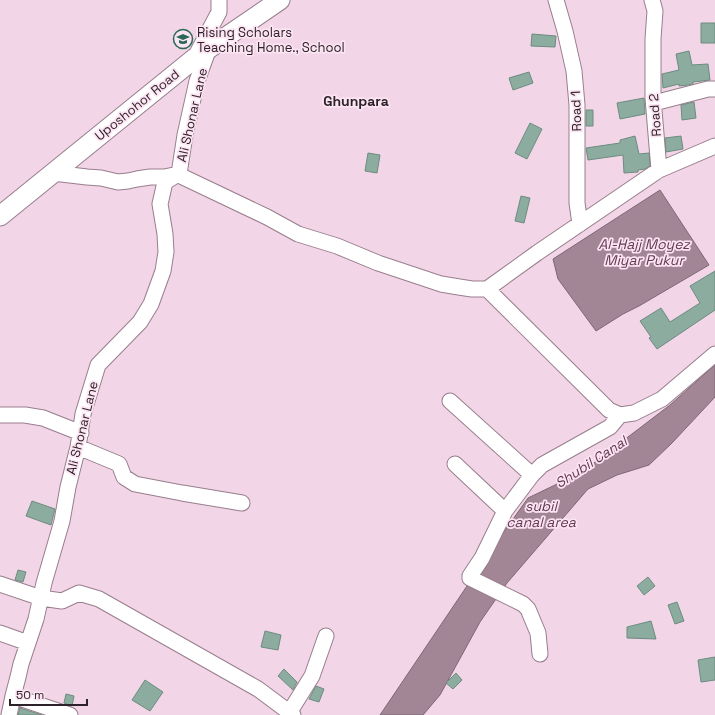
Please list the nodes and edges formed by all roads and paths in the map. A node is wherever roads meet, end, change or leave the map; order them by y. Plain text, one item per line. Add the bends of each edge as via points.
1 (219, 0) edge
2 (280, 0) edge
3 (556, 0) edge
4 (652, 0) edge
5 (202, 53) junction
6 (715, 89) edge
7 (654, 103) junction
8 (715, 146) edge
9 (659, 170) junction
10 (53, 173) junction
11 (179, 174) junction
12 (0, 216) edge
13 (580, 224) junction
14 (488, 289) junction
15 (715, 354) edge
16 (450, 401) dead end
17 (0, 415) edge
18 (620, 415) junction
19 (80, 440) junction
20 (455, 464) dead end
21 (532, 474) junction
22 (242, 503) dead end
23 (505, 511) junction
24 (0, 584) edge
25 (41, 598) junction
26 (0, 634) edge
27 (326, 636) dead end
28 (28, 643) junction
29 (540, 654) dead end
30 (13, 696) junction
31 (291, 714) edge
32 (9, 715) edge
33 (70, 715) edge

1 - 5 street, Ali Shonar Lane via 219,12
2 - 5 main road, Uposhohor Road
3 - 13 street, Road 1 via 574,71 577,203
4 - 7 street, Road 2 via 655,11
5 - 10 main road, Uposhohor Road
5 - 11 street, Ali Shonar Lane
6 - 7 street
7 - 9 street, Road 2
8 - 9 street
9 - 13 street
10 - 11 street via 118,182
10 - 12 main road, Uposhohor Road
11 - 14 street via 298,234 441,284
11 - 19 street, Ali Shonar Lane via 165,182 160,204 166,252 163,271 151,304 140,322 98,366 83,414
13 - 14 street
14 - 18 street via 609,410
15 - 18 street via 662,399 634,413
16 - 21 street
17 - 19 street via 42,418
18 - 21 street via 610,427 542,465
19 - 22 street via 119,464 124,477 135,484
19 - 25 street, Ali Shonar Lane
20 - 23 street
21 - 23 street
23 - 29 street via 470,578 523,604 528,609 538,633
24 - 25 street
25 - 28 street, Ali Shonar Lane
25 - 31 street via 62,601 79,593 99,599 258,690
26 - 28 street
27 - 31 street via 312,676
28 - 30 street, Ali Shonar Lane
30 - 32 street, Ali Shonar Lane
30 - 33 street

